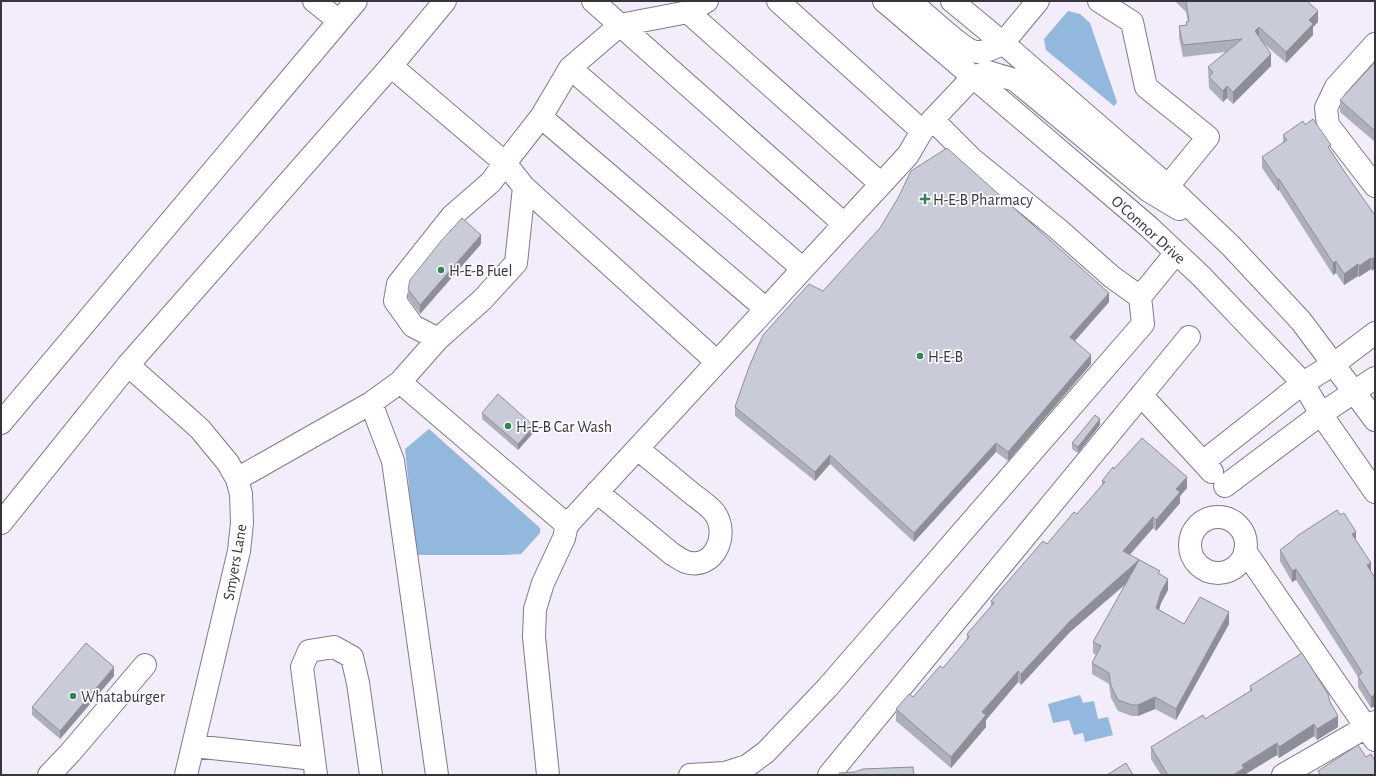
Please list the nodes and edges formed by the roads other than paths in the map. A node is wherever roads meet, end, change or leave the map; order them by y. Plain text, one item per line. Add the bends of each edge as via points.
1 (314, 1) edge
2 (356, 1) edge
3 (445, 1) edge
4 (593, 1) edge
5 (707, 1) edge
6 (778, 1) edge
7 (884, 1) edge
8 (910, 1) edge
9 (952, 1) edge
10 (1099, 1) edge
11 (1028, 4) edge
12 (688, 12) junction
13 (339, 21) junction
14 (620, 25) junction
15 (1004, 43) junction
16 (1375, 44) edge
17 (391, 66) junction
18 (570, 68) junction
19 (973, 77) junction
20 (541, 117) junction
21 (928, 126) junction
22 (505, 164) junction
23 (1372, 174) edge
24 (881, 184) junction
25 (1168, 186) junction
26 (524, 187) junction
27 (844, 224) junction
28 (1216, 231) junction
29 (1176, 253) junction
30 (803, 269) junction
31 (1140, 297) junction
32 (766, 309) junction
33 (1375, 333) edge
34 (1189, 337) dead end
35 (438, 339) junction
36 (717, 362) junction
37 (1334, 364) junction
38 (128, 365) junction
39 (1375, 378) edge
40 (400, 382) junction
41 (1303, 383) junction
42 (1355, 392) junction
43 (1141, 395) junction
44 (371, 403) junction
45 (1321, 414) junction
46 (1375, 420) edge
47 (1, 423) edge
48 (638, 449) junction
49 (1203, 462) junction
50 (237, 479) junction
51 (1225, 486) junction
52 (597, 492) junction
53 (1375, 492) edge
54 (1221, 518) junction
55 (1, 523) edge
56 (567, 525) junction
57 (1245, 551) junction
58 (145, 665) dead end
59 (1372, 729) edge
60 (193, 746) junction
61 (314, 767) edge
62 (1286, 774) edge
63 (49, 775) edge
64 (186, 775) edge
65 (372, 775) edge
66 (437, 775) edge
67 (548, 775) edge
68 (690, 775) edge
69 (829, 775) edge

1 - 13 main road
2 - 13 main road
3 - 17 main road
4 - 14 main road
5 - 12 main road
6 - 21 main road
7 - 19 main road, O'Connor Drive
8 - 15 main road via 964,46 976,52 990,50
9 - 15 main road
10 - 25 main road via 1132,22 1146,87 1208,137
11 - 15 main road
12 - 14 main road
12 - 24 main road
13 - 47 main road
14 - 18 main road
14 - 27 main road
15 - 25 main road
16 - 23 main road via 1336,87 1326,108 1328,125
17 - 22 main road
17 - 38 main road
18 - 20 main road
18 - 30 main road
19 - 21 main road
19 - 28 main road via 988,72 1015,80 1149,191
19 - 29 main road, O'Connor Drive
20 - 22 main road
20 - 32 main road
21 - 24 main road via 908,155
21 - 31 main road via 972,158 1112,277
22 - 26 main road
22 - 35 main road via 491,182 452,216 398,284 395,301 413,326
24 - 27 main road
25 - 28 main road
26 - 35 main road via 516,263 482,300
26 - 36 main road
27 - 30 main road
28 - 37 main road via 1301,321
29 - 31 main road
29 - 41 main road, O'Connor Drive
30 - 32 main road
31 - 68 main road via 1143,324 827,688 766,752 747,766 725,773
32 - 36 main road
33 - 37 main road
34 - 43 main road
35 - 40 main road
36 - 48 main road
37 - 41 main road
37 - 42 main road
38 - 50 main road, Smyers Lane via 200,429 228,463
38 - 55 main road
39 - 42 main road
40 - 44 main road
40 - 56 main road
41 - 45 main road, O'Connor Drive
41 - 49 main road
42 - 45 main road
42 - 46 main road
43 - 49 main road
43 - 69 main road
44 - 50 main road
44 - 66 main road via 393,461
45 - 51 main road
45 - 53 main road, O'Connor Drive
48 - 52 main road
48 - 52 main road via 713,511 722,530 721,540 715,551 706,560 686,562 672,554
49 - 51 main road
50 - 60 main road, Smyers Lane via 242,523 238,551
51 - 54 main road
52 - 56 main road
54 - 57 main road via 1230,520 1238,526 1243,533
54 - 57 main road via 1212,518 1196,527 1191,535 1190,544 1190,553 1194,561 1201,568 1218,573 1236,567
56 - 67 main road via 535,609 534,637
57 - 59 main road
58 - 63 main road
59 - 62 main road
60 - 61 main road
60 - 64 main road, Smyers Lane
61 - 65 main road via 302,667 309,651 334,647 352,657

